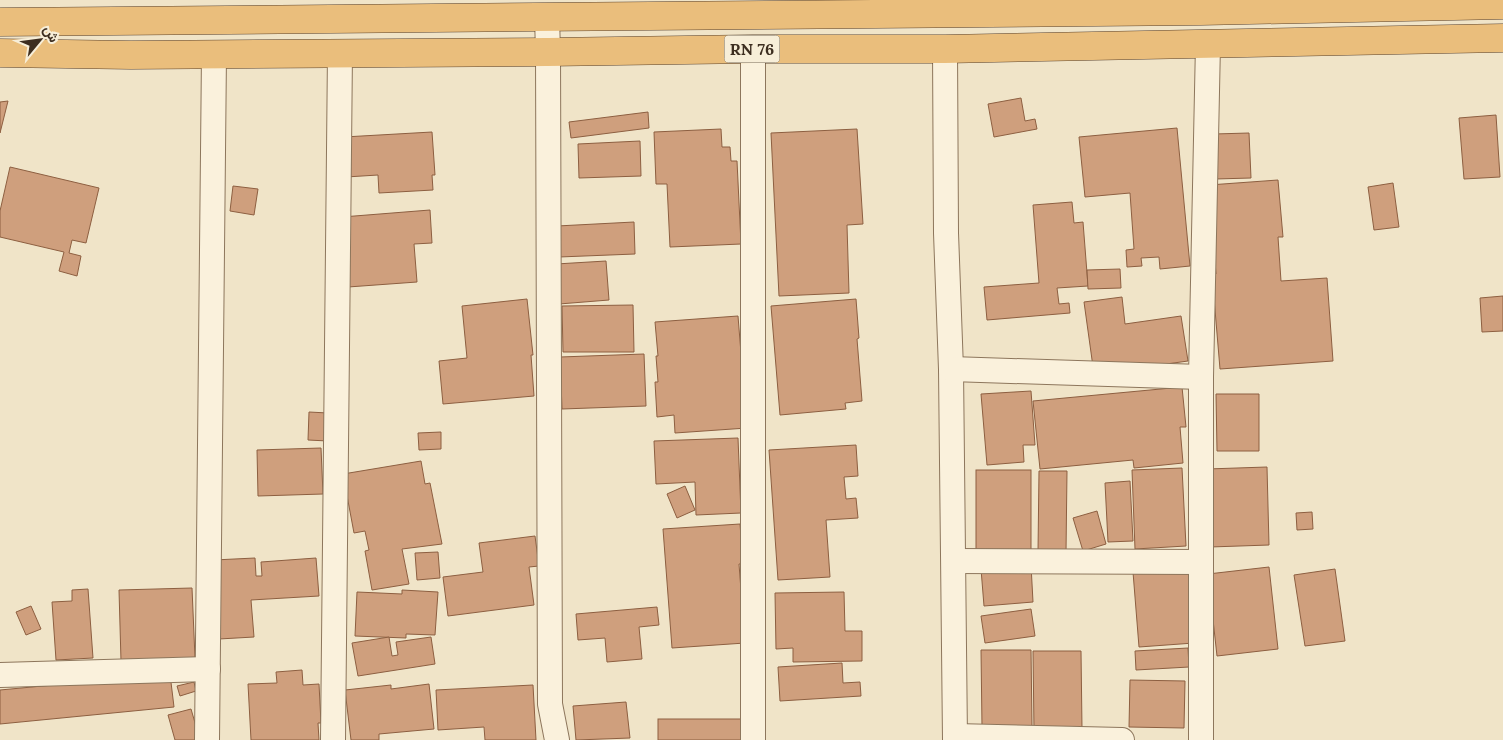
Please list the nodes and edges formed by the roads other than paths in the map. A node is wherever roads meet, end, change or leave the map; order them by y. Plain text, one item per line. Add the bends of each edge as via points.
1 (1503, 5) edge
2 (547, 17) junction
3 (0, 22) edge
4 (1503, 38) edge
5 (1208, 44) junction
6 (753, 49) junction
7 (945, 49) junction
8 (340, 52) junction
9 (548, 52) junction
10 (0, 53) edge
11 (214, 54) junction
12 (951, 369) junction
13 (1200, 377) junction
14 (954, 561) junction
15 (1201, 562) junction
16 (208, 669) junction
17 (0, 675) edge
18 (955, 738) edge
19 (207, 740) edge
20 (333, 740) edge
21 (557, 740) edge
22 (753, 740) edge
23 (1122, 740) edge
24 (1201, 740) edge

1 - 2 highway, RN 76
2 - 3 highway, RN 76
2 - 9 street
4 - 5 highway, RN 76
5 - 7 highway, RN 76
5 - 13 street
6 - 7 highway, RN 76
6 - 9 highway, RN 76
6 - 22 street
7 - 12 street
8 - 9 highway, RN 76
8 - 11 highway, RN 76
8 - 20 street
9 - 21 street via 550,704
10 - 11 highway, RN 76
11 - 16 street
12 - 13 street
12 - 14 street
13 - 15 street
14 - 15 street
14 - 18 street
15 - 24 street
16 - 17 street
16 - 19 street
18 - 23 street

